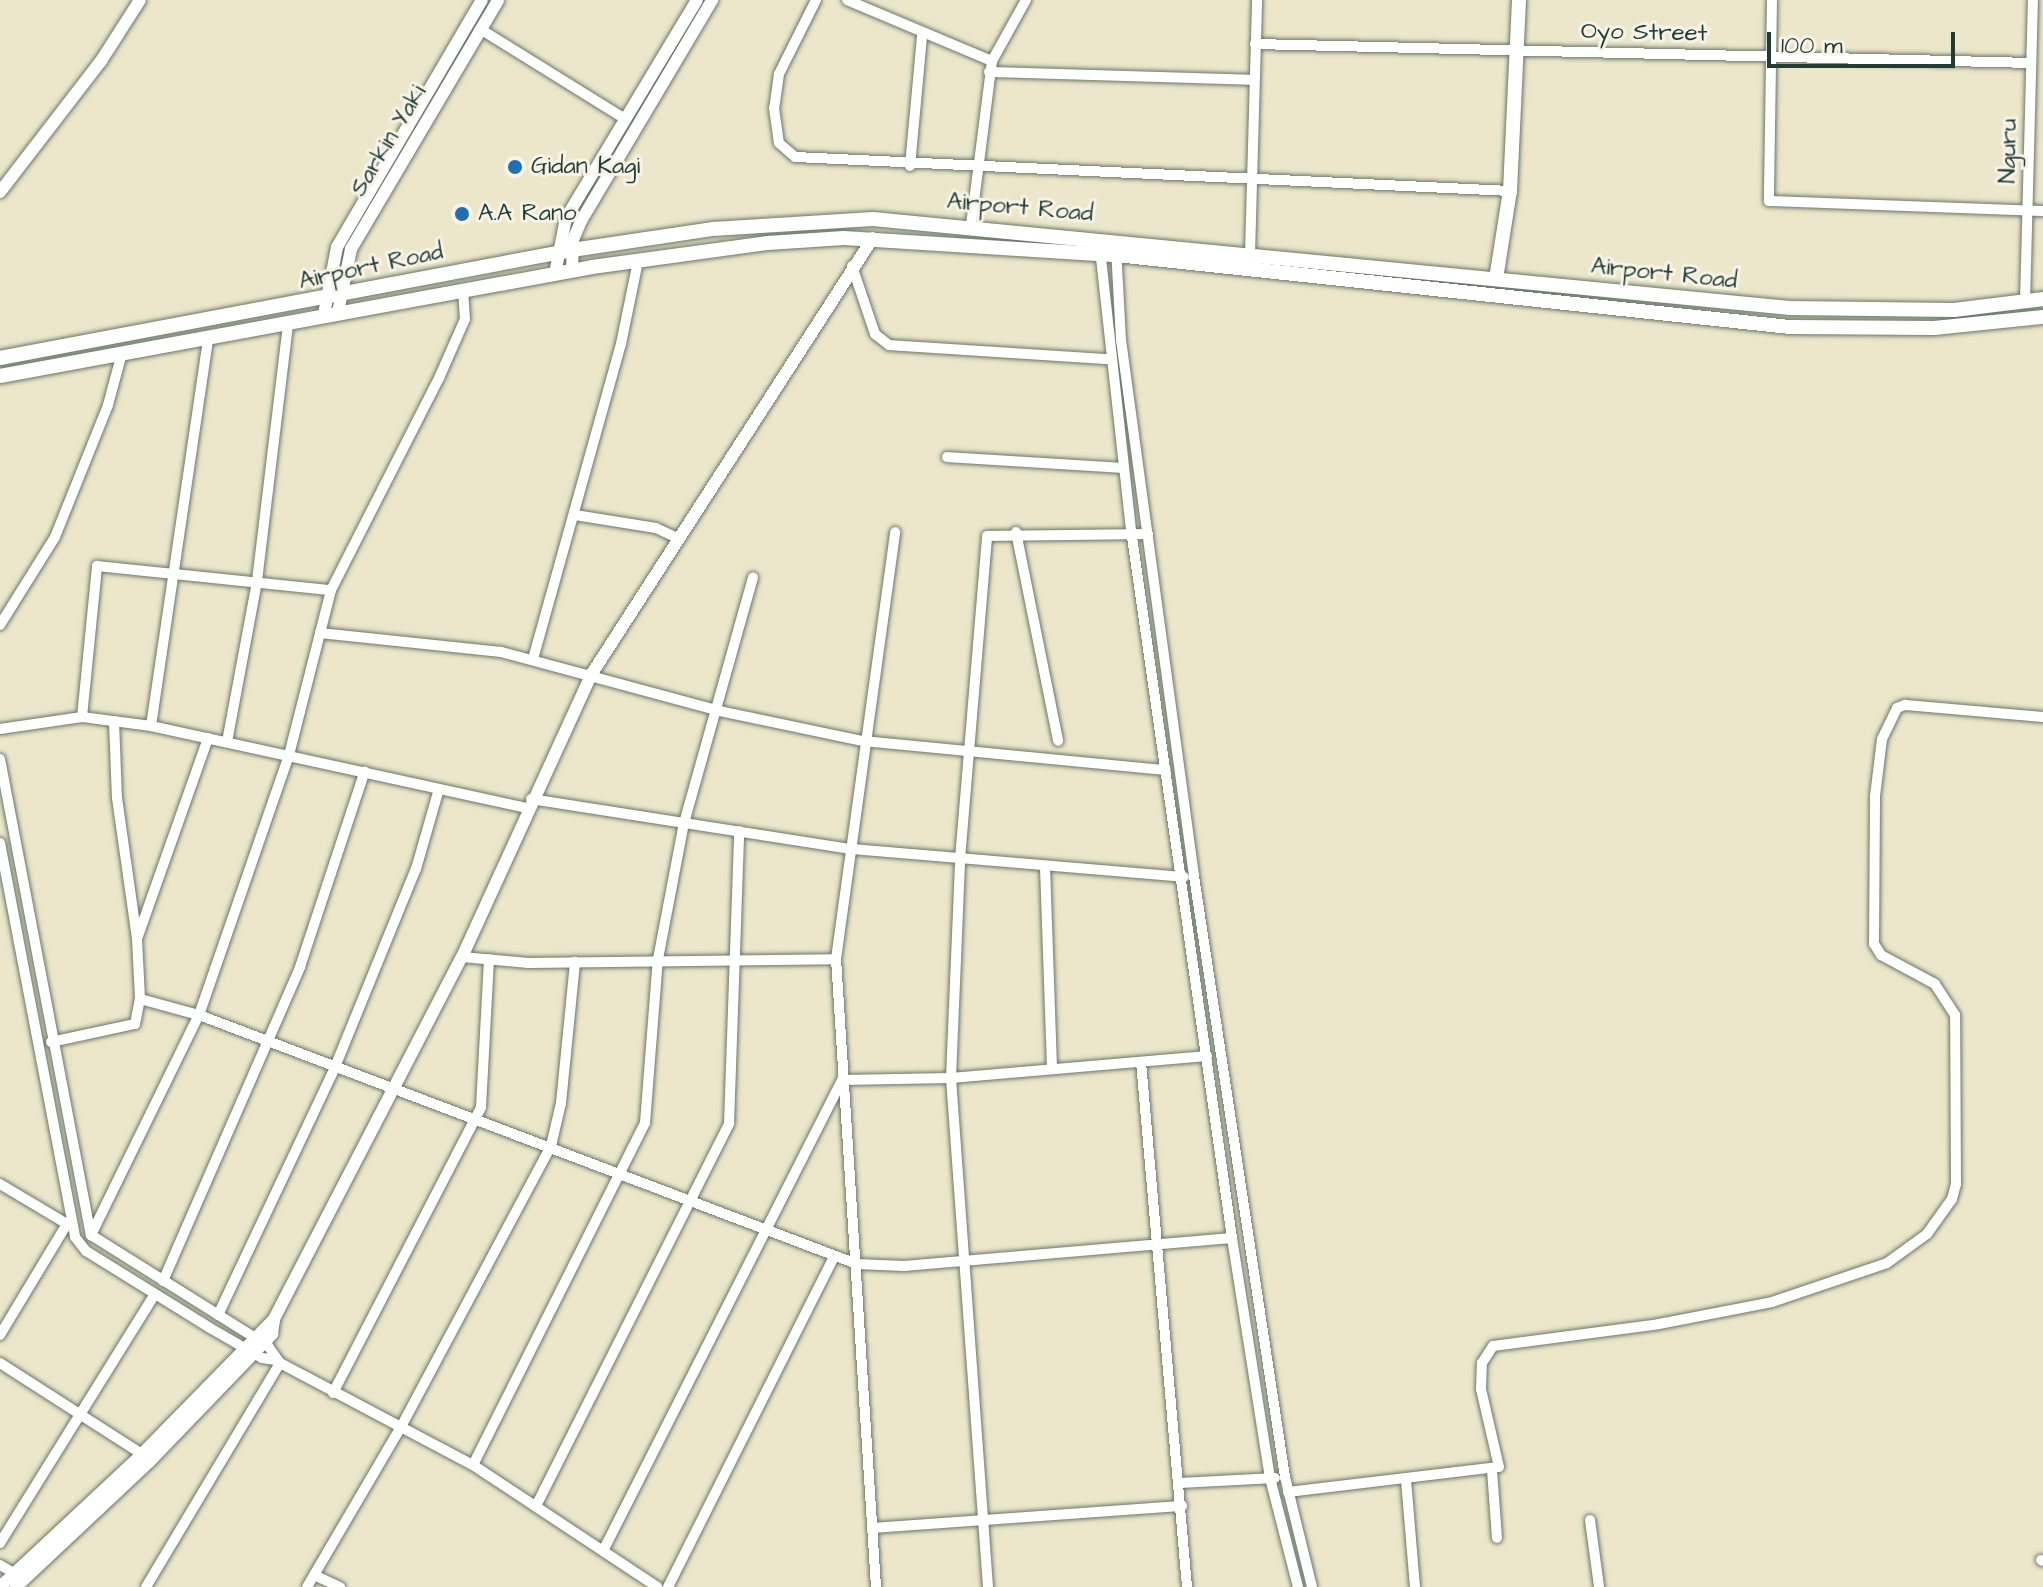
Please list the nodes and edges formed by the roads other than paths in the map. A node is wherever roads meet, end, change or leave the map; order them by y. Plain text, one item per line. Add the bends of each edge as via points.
1 (140, 0) edge
2 (482, 0) edge
3 (498, 0) edge
4 (697, 0) edge
5 (712, 0) edge
6 (816, 0) edge
7 (847, 0) edge
8 (1026, 0) edge
9 (1257, 0) edge
10 (1519, 0) edge
11 (1772, 0) edge
12 (2033, 0) edge
13 (480, 29) junction
14 (922, 36) junction
15 (1255, 44) junction
16 (1518, 50) junction
17 (1769, 56) junction
18 (2031, 63) junction
19 (990, 67) junction
20 (1254, 80) junction
21 (625, 119) junction
22 (910, 166) junction
23 (977, 166) junction
24 (1251, 182) junction
25 (1510, 191) junction
26 (0, 192) edge
27 (2027, 210) junction
28 (2043, 211) edge
29 (971, 225) junction
30 (873, 238) junction
31 (1099, 238) junction
32 (1116, 247) junction
33 (572, 250) junction
34 (556, 254) junction
35 (1100, 254) junction
36 (1250, 254) junction
37 (638, 261) junction
38 (852, 266) junction
39 (572, 271) junction
40 (555, 274) junction
41 (1496, 279) junction
42 (463, 291) junction
43 (341, 296) junction
44 (2043, 299) edge
45 (2025, 303) junction
46 (329, 309) junction
47 (2043, 317) edge
48 (288, 324) junction
49 (208, 338) junction
50 (122, 353) junction
51 (0, 358) edge
52 (1108, 359) junction
53 (0, 376) edge
54 (947, 457) dead end
55 (1123, 468) junction
56 (575, 515) junction
57 (895, 532) dead end
58 (1016, 532) junction
59 (1148, 534) junction
60 (1132, 537) junction
61 (680, 539) junction
62 (177, 573) junction
63 (753, 578) dead end
64 (257, 581) junction
65 (331, 590) junction
66 (0, 625) edge
67 (320, 633) junction
68 (533, 659) junction
69 (591, 675) junction
70 (719, 711) junction
71 (82, 717) junction
72 (2043, 717) edge
73 (114, 721) junction
74 (151, 726) junction
75 (0, 729) edge
76 (208, 738) junction
77 (863, 741) junction
78 (1058, 741) dead end
79 (227, 742) junction
80 (968, 754) junction
81 (289, 755) junction
82 (0, 759) edge
83 (1166, 770) junction
84 (365, 771) junction
85 (439, 789) junction
86 (528, 803) junction
87 (684, 823) junction
88 (739, 831) junction
89 (0, 843) edge
90 (851, 849) junction
91 (960, 859) junction
92 (1045, 867) junction
93 (1194, 876) junction
94 (1181, 878) junction
95 (137, 939) junction
96 (462, 957) junction
97 (489, 959) junction
98 (658, 959) junction
99 (836, 959) junction
100 (736, 960) junction
101 (575, 962) junction
102 (140, 999) junction
103 (199, 1015) junction
104 (269, 1041) junction
105 (51, 1042) junction
106 (1207, 1056) junction
107 (1141, 1062) junction
108 (335, 1067) junction
109 (1052, 1068) junction
110 (951, 1078) junction
111 (842, 1080) junction
112 (394, 1091) junction
113 (472, 1120) junction
114 (551, 1146) junction
115 (619, 1175) junction
116 (0, 1184) edge
117 (692, 1203) junction
118 (70, 1226) junction
119 (765, 1229) junction
120 (91, 1235) junction
121 (1232, 1238) junction
122 (1160, 1248) junction
123 (834, 1257) junction
124 (965, 1262) junction
125 (857, 1264) junction
126 (163, 1281) junction
127 (155, 1294) junction
128 (218, 1315) junction
129 (0, 1335) edge
130 (260, 1341) junction
131 (251, 1352) junction
132 (278, 1361) junction
133 (0, 1363) edge
134 (333, 1393) junction
135 (81, 1415) junction
136 (402, 1425) junction
137 (142, 1454) junction
138 (473, 1465) junction
139 (1492, 1470) junction
140 (1285, 1477) junction
141 (1270, 1478) junction
142 (1406, 1480) junction
143 (1180, 1483) junction
144 (1288, 1492) junction
145 (536, 1506) junction
146 (1182, 1506) junction
147 (983, 1520) junction
148 (1590, 1520) dead end
149 (874, 1528) junction
150 (1497, 1538) dead end
151 (0, 1543) edge
152 (604, 1549) junction
153 (0, 1565) edge
154 (314, 1575) junction
155 (15, 1580) edge
156 (0, 1587) edge
157 (146, 1587) edge
158 (307, 1587) edge
159 (340, 1587) edge
160 (657, 1587) edge
161 (668, 1587) edge
162 (876, 1587) edge
163 (988, 1587) edge
164 (1187, 1587) edge
165 (1298, 1587) edge
166 (1312, 1587) edge
167 (1415, 1587) edge
168 (1599, 1587) edge

1 - 26 street via 101,61
2 - 46 street via 337,247
3 - 13 street, Sarkin Yaki
4 - 21 street
5 - 33 street via 599,188
6 - 22 street via 779,74 774,120 779,143 795,157 817,161
7 - 14 street
8 - 19 street
9 - 15 street
10 - 16 main road
11 - 17 street
12 - 18 street, Nguru
13 - 21 street
13 - 43 street, Sarkin Yaki via 351,249
14 - 19 street
14 - 22 street
15 - 16 street, Oyo Street
15 - 20 street
16 - 17 street, Oyo Street
16 - 25 main road
17 - 18 street, Oyo Street
17 - 27 street via 1769,201
18 - 27 street, Nguru
19 - 20 street
19 - 23 street
20 - 24 street
21 - 34 street via 566,218
22 - 23 street
23 - 24 street
23 - 29 street
24 - 25 street
24 - 36 street
25 - 41 main road
27 - 28 street
27 - 45 street, Nguru
29 - 31 main road, Airport Road
29 - 33 main road, Airport Road via 873,219 771,223
30 - 35 main road, Airport Road
30 - 37 main road, Airport Road via 768,243
30 - 38 street
31 - 32 main road, Airport Road
31 - 35 street
32 - 35 main road, Airport Road
32 - 36 main road, Airport Road
32 - 47 main road, Airport Road via 1790,327 1934,328
32 - 59 street via 1121,340
33 - 34 main road, Airport Road
33 - 39 street
34 - 40 street
34 - 43 main road, Airport Road
35 - 52 street
36 - 41 main road, Airport Road
37 - 39 main road, Airport Road
37 - 56 street
38 - 52 street via 875,334 889,345
38 - 61 street
39 - 40 main road, Airport Road
40 - 42 main road, Airport Road
41 - 45 main road, Airport Road via 1866,311
42 - 46 main road, Airport Road
42 - 65 street via 465,319 444,367
43 - 46 main road, Airport Road
44 - 45 main road, Airport Road
46 - 48 main road, Airport Road
46 - 51 main road, Airport Road
48 - 49 main road, Airport Road
48 - 64 street
49 - 50 main road, Airport Road
49 - 62 street
50 - 53 main road, Airport Road
50 - 66 street via 108,405 55,537
52 - 55 street
54 - 55 street
55 - 60 street
56 - 61 street via 656,528
56 - 68 street
57 - 77 street
58 - 60 street
58 - 78 street
58 - 80 street via 987,536
59 - 60 street
59 - 93 street
60 - 83 street
61 - 69 street
62 - 64 street
62 - 71 street via 97,566
62 - 74 street
63 - 70 street
64 - 65 street
64 - 79 street
65 - 67 street
67 - 68 street
67 - 81 street
68 - 69 street
69 - 70 street
69 - 86 street
70 - 77 street
70 - 87 street
71 - 73 street
71 - 75 street
72 - 139 street via 1905,705 1897,708 1882,739 1875,796 1874,944 1881,955 1935,984 1955,1015 1959,1157 1952,1199 1939,1221 1887,1263 1772,1302 1659,1324 1493,1346 1482,1363 1481,1389 1501,1463
73 - 74 street
73 - 95 street via 117,798
74 - 76 street
76 - 79 street
76 - 95 street
77 - 80 street
77 - 90 street
79 - 81 street
80 - 83 street
80 - 91 street
81 - 84 street
81 - 103 street
82 - 105 street
83 - 94 street
84 - 85 street
84 - 104 street via 325,900
85 - 86 street
85 - 108 street via 416,869
86 - 87 street
86 - 96 street
87 - 88 street
87 - 98 street
88 - 90 street
88 - 100 street
89 - 118 street
90 - 91 street
90 - 99 street
91 - 92 street
91 - 110 street
92 - 94 street
92 - 109 street
93 - 94 street
93 - 140 street
94 - 106 street
95 - 102 street
96 - 97 street
96 - 112 street
97 - 101 street
97 - 113 street via 484,1092
98 - 100 street
98 - 101 street
98 - 115 street via 648,1106
99 - 100 street
99 - 111 street
100 - 117 street via 733,1111
101 - 114 street via 561,1103
102 - 103 street
102 - 105 street via 135,1024
103 - 104 street
103 - 120 street
104 - 108 street
104 - 126 street
105 - 120 street
106 - 107 street
106 - 121 street
107 - 109 street
107 - 122 street
108 - 112 street
108 - 128 street
109 - 110 street
110 - 111 street
110 - 124 street
111 - 119 street
111 - 125 street
112 - 113 street
112 - 130 street
113 - 114 street
113 - 134 street
114 - 115 street
114 - 136 street
115 - 117 street
115 - 138 street
116 - 118 street
117 - 119 street
117 - 145 street
118 - 127 street via 86,1251
118 - 129 street
119 - 123 street
119 - 152 street
120 - 126 street
121 - 122 street
121 - 141 street
122 - 124 street
122 - 143 street
123 - 125 street
123 - 161 street
124 - 125 street
124 - 147 street
125 - 149 street
126 - 128 street
127 - 131 street
127 - 135 street
128 - 130 street
130 - 131 street
130 - 132 street
131 - 132 street
131 - 137 street
131 - 155 street
132 - 134 street
132 - 157 street
133 - 135 street
134 - 136 street
135 - 137 street
135 - 151 street
136 - 138 street
136 - 154 street
137 - 155 street
138 - 145 street
139 - 142 street
139 - 150 street
140 - 141 street
140 - 144 street
141 - 143 street
141 - 165 street
142 - 144 street
142 - 167 street
143 - 146 street
144 - 166 street
145 - 152 street
146 - 147 street
146 - 164 street
147 - 149 street
147 - 163 street
148 - 168 street
149 - 162 street
152 - 160 street
153 - 155 street
154 - 158 street
154 - 159 street
155 - 156 street

